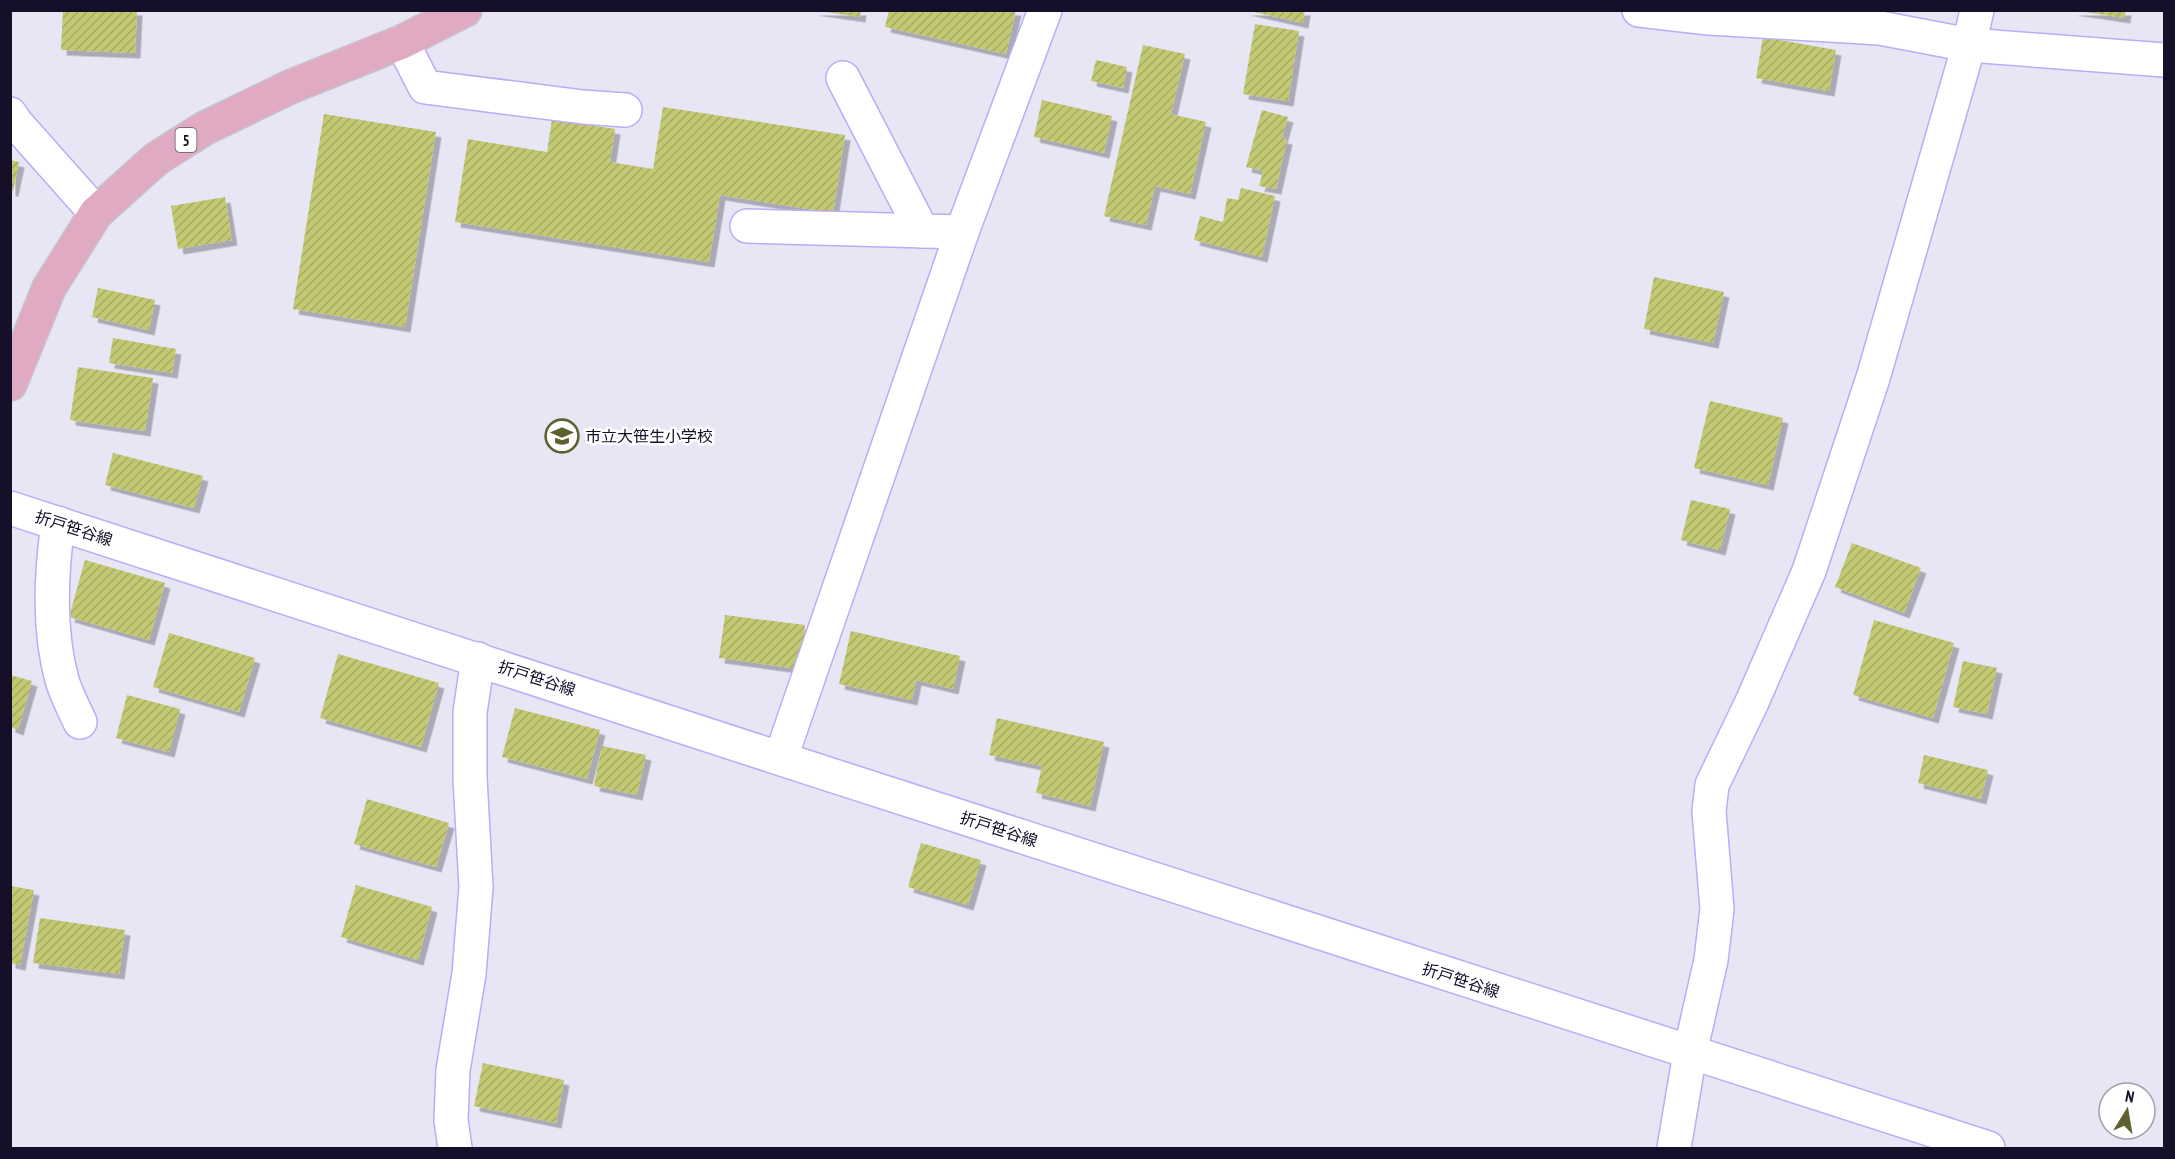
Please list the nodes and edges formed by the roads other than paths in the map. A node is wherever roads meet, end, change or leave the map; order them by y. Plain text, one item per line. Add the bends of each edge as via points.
1 (465, 10) edge
2 (1045, 10) edge
3 (1639, 10) edge
4 (1977, 10) edge
5 (1710, 14) edge
6 (402, 42) junction
7 (1969, 45) junction
8 (2164, 60) edge
9 (843, 78) dead end
10 (624, 110) dead end
11 (16, 129) edge
12 (96, 213) junction
13 (747, 226) dead end
14 (922, 231) junction
15 (962, 232) junction
16 (10, 384) edge
17 (10, 508) edge
18 (58, 523) junction
19 (478, 659) junction
20 (80, 723) dead end
21 (781, 757) junction
22 (1690, 1053) junction
23 (455, 1149) edge
24 (1674, 1149) edge
25 (1988, 1149) edge

1 - 6 main road, 5
2 - 15 street
3 - 5 street
4 - 7 street
5 - 7 street via 1880,28
6 - 10 street via 425,87
6 - 12 main road, 5 via 290,87 205,128 156,159
7 - 8 street
7 - 22 street via 1873,378 1809,571 1712,786 1708,811 1717,909 1711,960
9 - 14 street
11 - 12 street
12 - 16 main road, 5 via 49,288
13 - 14 street
14 - 15 street
15 - 21 street
17 - 18 street, 折戸笹谷線
18 - 19 street, 折戸笹谷線
18 - 20 street via 52,564 55,645 62,681
19 - 21 street, 折戸笹谷線
19 - 23 street via 470,712 476,887 469,974 453,1070 451,1120
21 - 22 street, 折戸笹谷線
22 - 24 street
22 - 25 street, 折戸笹谷線

